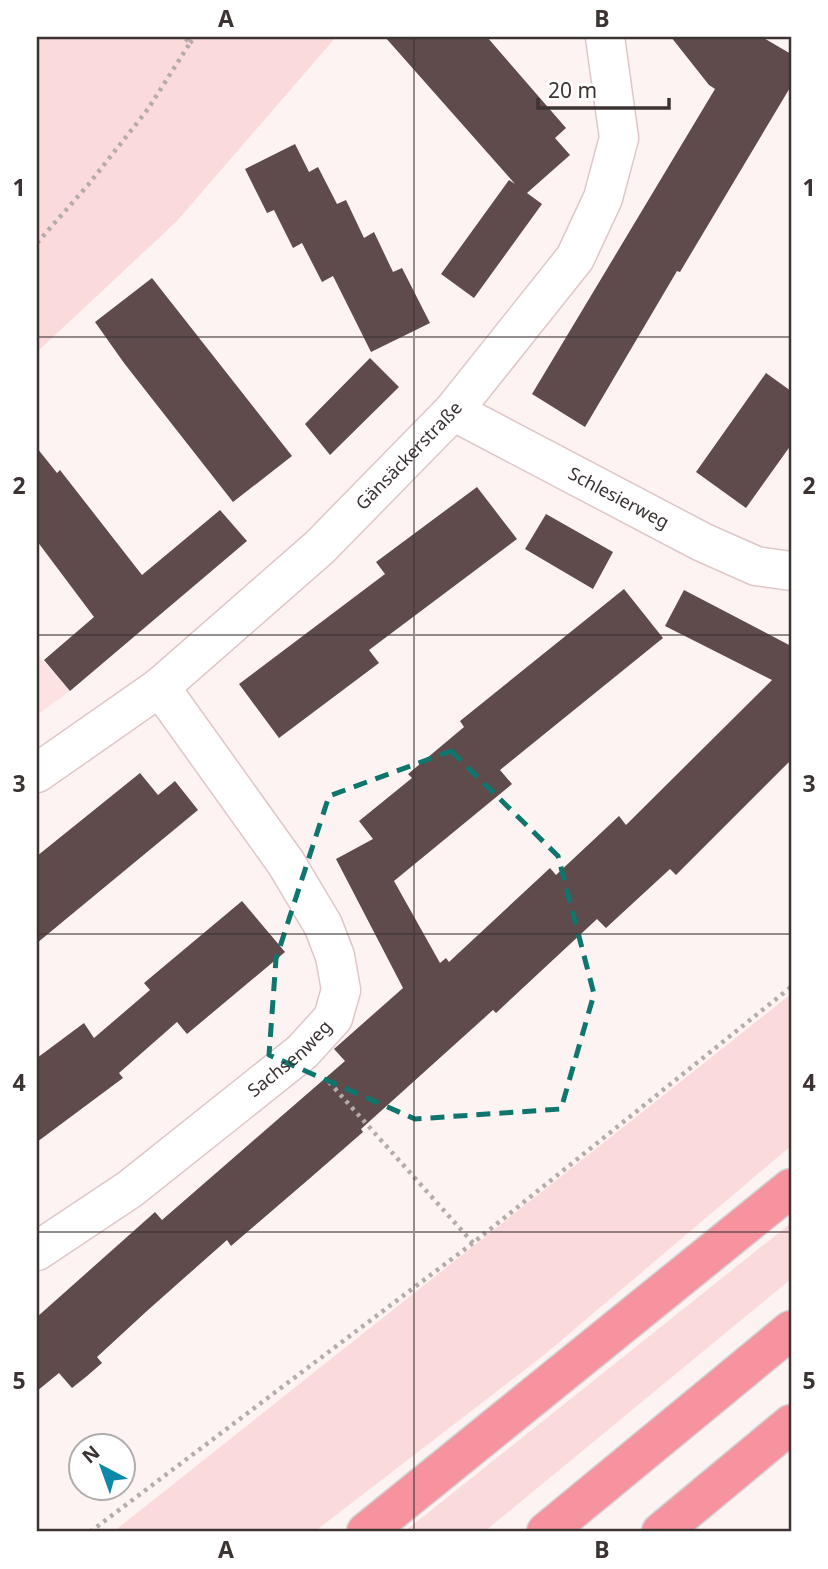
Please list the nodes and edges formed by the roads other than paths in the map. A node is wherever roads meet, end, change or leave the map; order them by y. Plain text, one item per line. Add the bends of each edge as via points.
1 (606, 37) edge
2 (453, 411) junction
3 (791, 570) edge
4 (160, 687) junction
5 (37, 774) edge
6 (791, 1188) edge
7 (37, 1251) edge
8 (791, 1331) edge
9 (791, 1424) edge
10 (366, 1532) edge
11 (546, 1532) edge
12 (662, 1532) edge

1 - 2 street, Gänsäckerstraße via 619,138 603,198 575,258
2 - 3 street, Schlesierweg via 702,542 756,566
2 - 4 street, Gänsäckerstraße via 320,547
4 - 5 street, Gänsäckerstraße
4 - 7 street, Sachsenweg via 286,863 323,925 341,990 333,1018 302,1052 130,1189
6 - 10 highway
8 - 11 highway
9 - 12 highway

